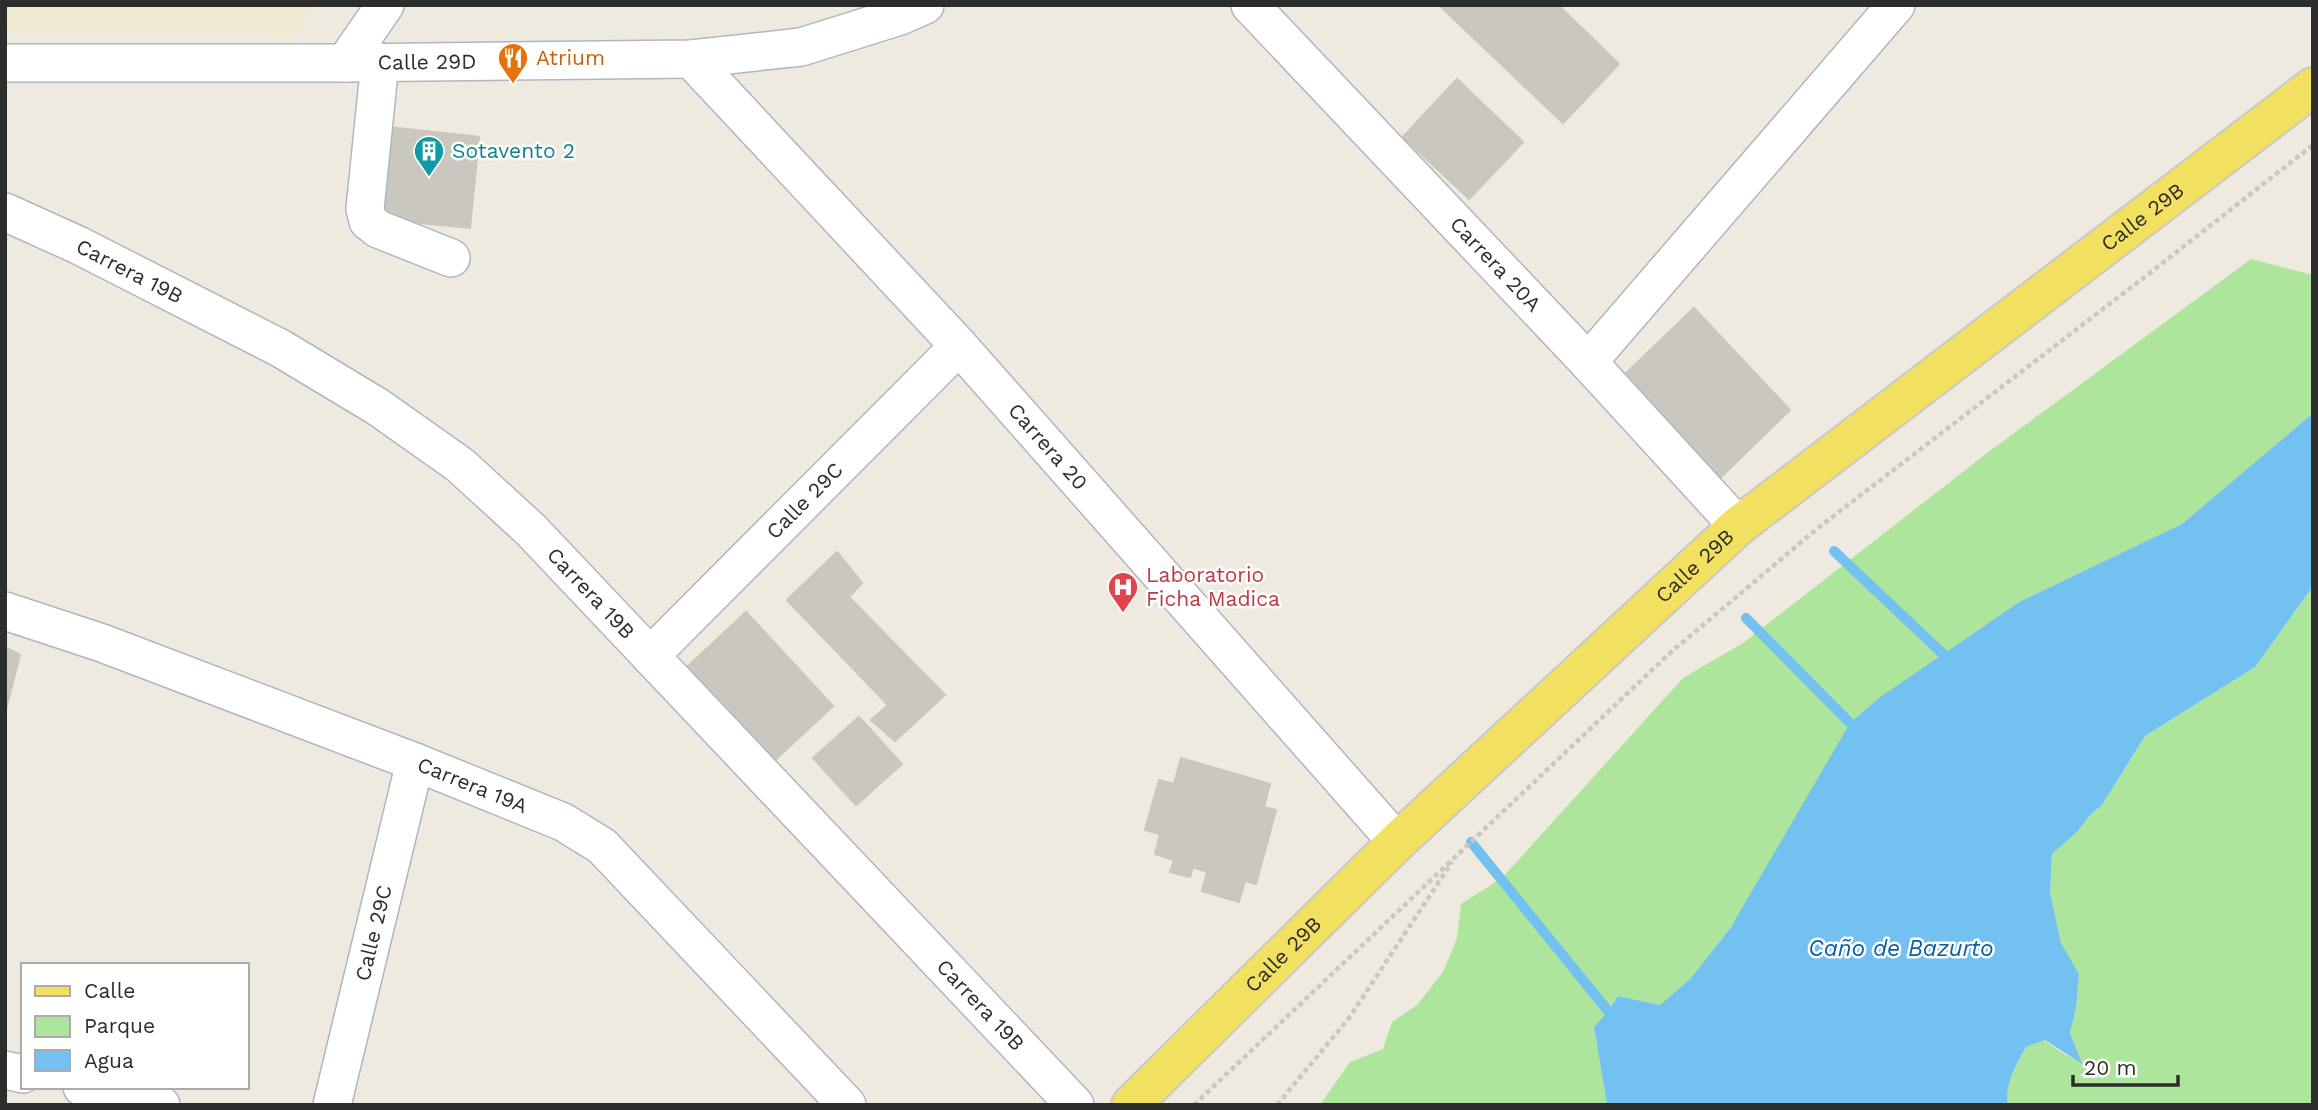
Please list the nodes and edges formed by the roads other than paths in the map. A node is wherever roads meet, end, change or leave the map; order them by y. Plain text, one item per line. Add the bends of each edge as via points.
1 (385, 5) edge
2 (925, 5) edge
3 (1250, 5) edge
4 (1896, 5) edge
5 (691, 59) junction
6 (5, 63) edge
7 (362, 63) junction
8 (2313, 87) edge
9 (5, 212) edge
10 (451, 258) dead end
11 (959, 346) junction
12 (1588, 362) junction
13 (1738, 526) junction
14 (5, 611) edge
15 (650, 656) junction
16 (415, 762) junction
17 (1397, 842) junction
18 (91, 1089) edge
19 (161, 1105) edge
20 (332, 1105) edge
21 (847, 1105) edge
22 (1075, 1105) edge
23 (1131, 1105) edge

1 - 7 street
2 - 5 street, Calle 29D via 801,47
3 - 12 street, Carrera 20A
4 - 12 street
5 - 7 street, Calle 29D
5 - 11 street, Carrera 20
6 - 7 street, Calle 29D
7 - 10 street via 368,221
8 - 13 main road, Calle 29B
9 - 15 street, Carrera 19B via 280,348 378,407 460,465 531,530
11 - 15 street, Calle 29C
11 - 17 street, Carrera 20
12 - 13 street, Carrera 20A
13 - 17 main road, Calle 29B
14 - 16 street, Carrera 19A via 102,642
15 - 22 street, Carrera 19B
16 - 20 street, Calle 29C
16 - 21 street, Carrera 19A via 563,822 602,846
17 - 23 main road, Calle 29B
18 - 19 street

